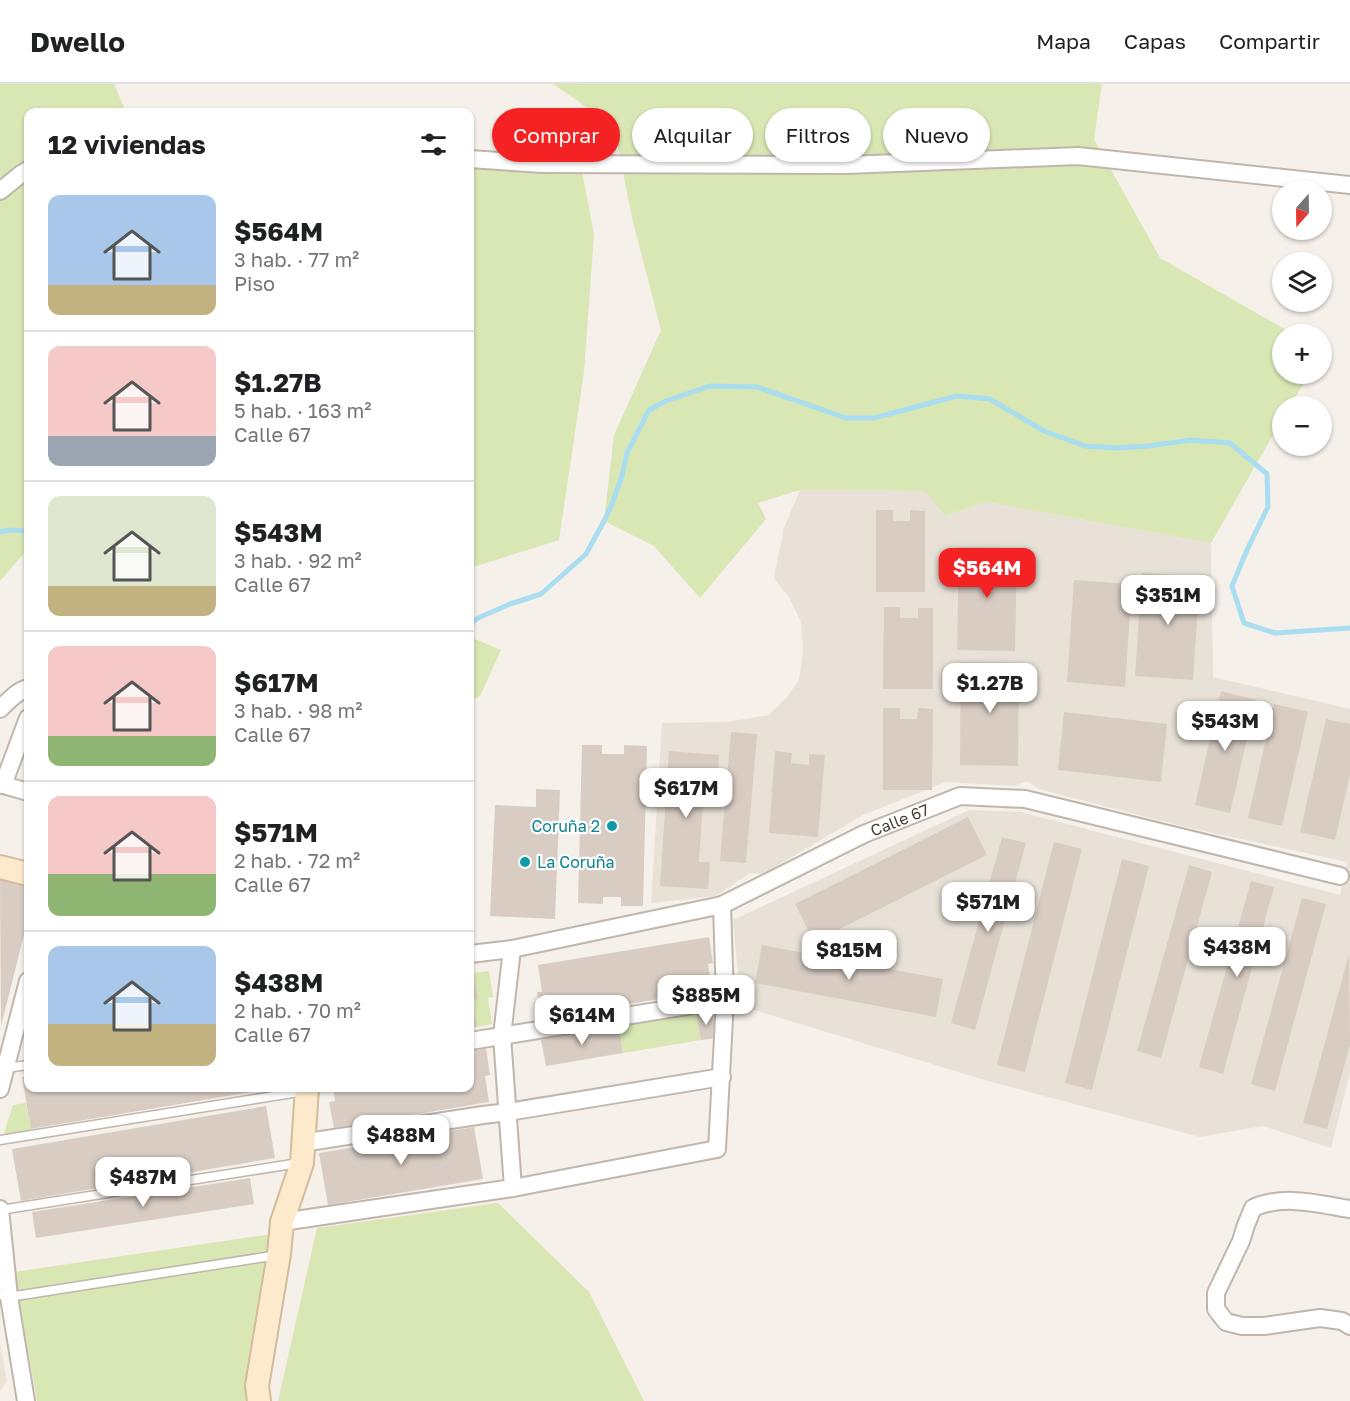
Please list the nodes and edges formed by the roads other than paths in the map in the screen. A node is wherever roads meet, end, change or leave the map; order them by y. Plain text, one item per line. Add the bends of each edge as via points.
1 (474, 159) edge
2 (24, 172) edge
3 (1350, 185) edge
4 (0, 191) edge
5 (24, 689) edge
6 (0, 709) edge
7 (24, 728) edge
8 (2, 784) edge
9 (24, 791) edge
10 (0, 867) edge
11 (24, 873) edge
12 (1340, 876) dead end
13 (722, 906) junction
14 (512, 949) junction
15 (474, 954) edge
16 (24, 996) edge
17 (724, 1000) junction
18 (502, 1036) junction
19 (474, 1040) edge
20 (24, 1067) edge
21 (722, 1077) junction
22 (2, 1081) edge
23 (288, 1092) edge
24 (306, 1092) edge
25 (508, 1112) junction
26 (0, 1140) edge
27 (302, 1153) junction
28 (513, 1188) junction
29 (1350, 1209) edge
30 (0, 1210) edge
31 (282, 1222) junction
32 (279, 1254) junction
33 (4, 1296) edge
34 (1350, 1326) edge
35 (26, 1401) edge
36 (259, 1401) edge

1 - 3 street via 542,164 846,165 1078,156
2 - 4 street
5 - 6 street
7 - 8 street
8 - 9 street
10 - 11 street
12 - 13 street, Calle 67 via 1025,799 960,796 864,834
13 - 14 street, Calle 67
13 - 17 street
14 - 15 street, Calle 67
14 - 18 street
16 - 22 street
17 - 18 street
17 - 21 street
18 - 19 street
18 - 25 street
20 - 22 lane
21 - 25 street
21 - 28 street via 717,1149
23 - 26 lane
24 - 27 street
25 - 27 street
25 - 28 street
27 - 30 lane
27 - 31 street
28 - 31 street
29 - 34 street via 1291,1201 1253,1208 1216,1293 1216,1309 1226,1322 1242,1326 1320,1318
30 - 33 street
31 - 32 street
32 - 33 lane
32 - 36 street via 257,1386
33 - 35 street

